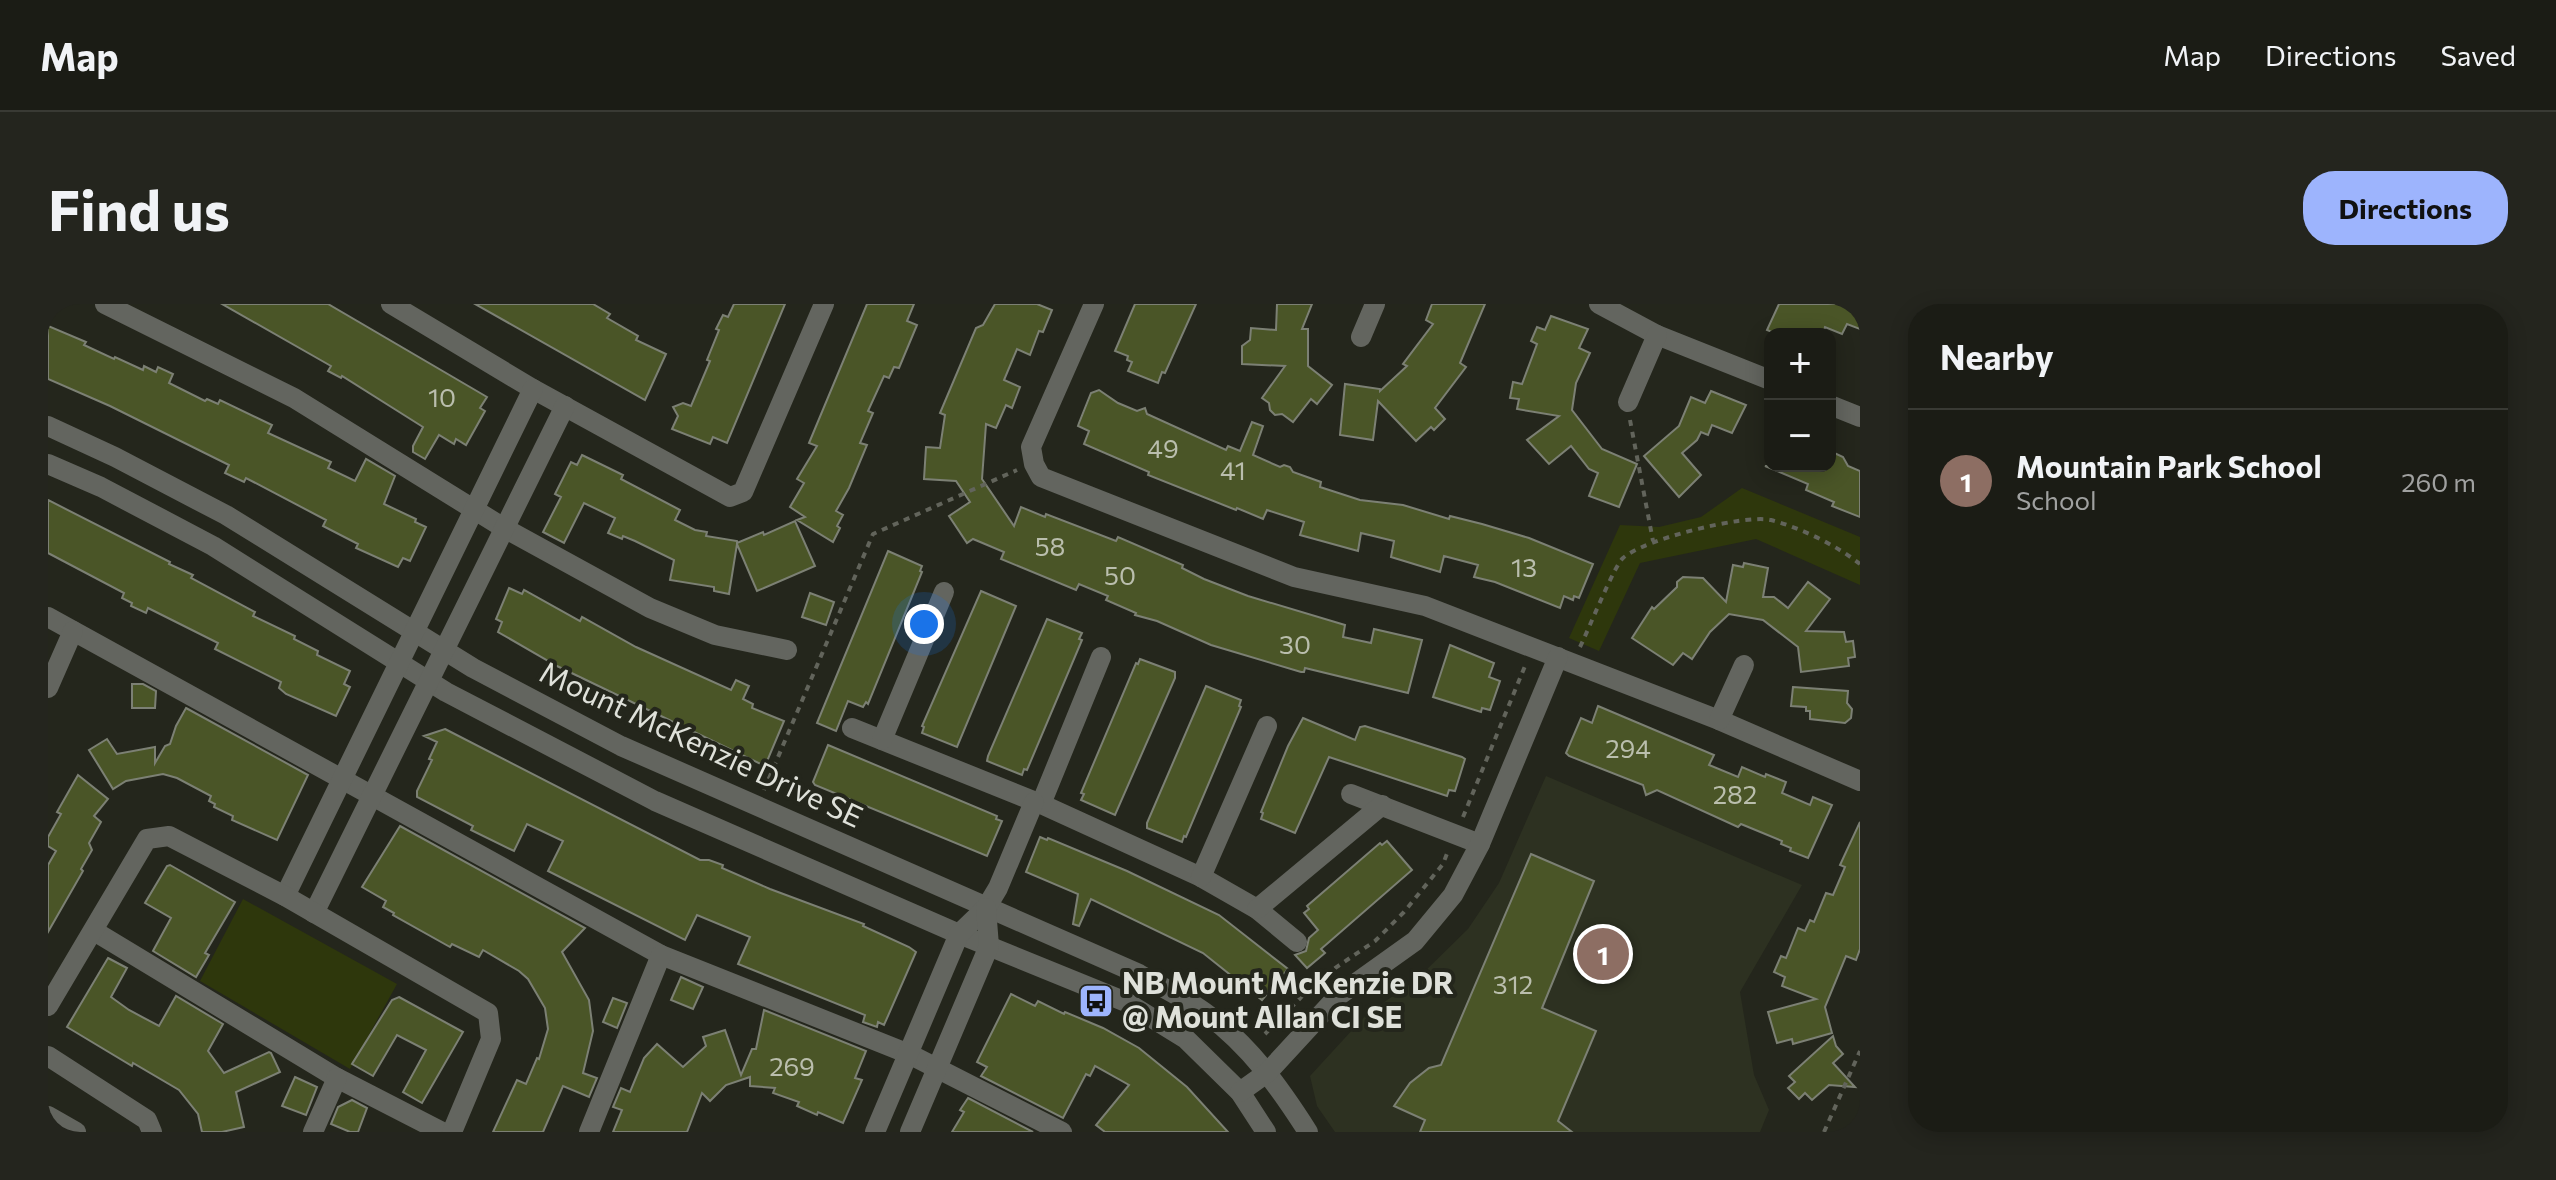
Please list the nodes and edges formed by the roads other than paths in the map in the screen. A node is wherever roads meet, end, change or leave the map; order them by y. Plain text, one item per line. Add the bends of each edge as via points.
1 (105, 304) edge
2 (391, 304) edge
3 (824, 304) edge
4 (1094, 304) edge
5 (1375, 304) edge
6 (1599, 304) edge
7 (1657, 335) junction
8 (1361, 337) dead end
9 (1764, 378) edge
10 (533, 389) junction
11 (1628, 402) road end
12 (565, 406) junction
13 (1836, 407) edge
14 (1860, 417) edge
15 (48, 426) edge
16 (48, 464) edge
17 (474, 508) junction
18 (504, 528) junction
19 (944, 592) dead end
20 (48, 617) edge
21 (73, 631) junction
22 (415, 631) junction
23 (444, 650) junction
24 (787, 650) dead end
25 (1101, 657) dead end
26 (1565, 659) junction
27 (400, 663) junction
28 (1744, 665) dead end
29 (428, 681) junction
30 (48, 688) edge
31 (1719, 720) junction
32 (1267, 726) dead end
33 (852, 728) dead end
34 (882, 740) junction
35 (342, 780) junction
36 (1860, 781) edge
37 (1351, 794) dead end
38 (372, 795) junction
39 (1037, 803) junction
40 (1382, 805) junction
41 (1480, 844) junction
42 (1201, 877) junction
43 (285, 896) junction
44 (986, 908) junction
45 (1257, 909) junction
46 (314, 913) junction
47 (94, 931) junction
48 (959, 934) junction
49 (1297, 942) dead end
50 (989, 946) junction
51 (661, 955) junction
52 (48, 1006) edge
53 (909, 1054) junction
54 (48, 1056) edge
55 (937, 1067) junction
56 (1268, 1072) junction
57 (337, 1078) junction
58 (1240, 1092) junction
59 (48, 1116) edge
60 (76, 1132) edge
61 (152, 1132) edge
62 (313, 1132) edge
63 (442, 1132) edge
64 (452, 1132) edge
65 (589, 1132) edge
66 (875, 1132) edge
67 (910, 1132) edge
68 (1062, 1132) edge
69 (1266, 1132) edge
70 (1308, 1132) edge

1 - 17 street via 294,398
2 - 10 street
3 - 12 street via 743,492 730,497
4 - 26 street via 1031,447 1041,477 1294,577 1425,606
5 - 8 street
6 - 7 street
7 - 9 street
7 - 11 street
10 - 12 street
10 - 17 street
12 - 18 street
13 - 14 street
15 - 22 street, Mount McKenzie Drive SE via 226,515
16 - 27 street via 213,546
17 - 18 street
17 - 22 street
18 - 23 street
18 - 24 street via 650,608 715,635
19 - 34 street
20 - 21 street
21 - 30 street
21 - 35 street
22 - 23 street, Mount McKenzie Drive SE
22 - 27 street
23 - 29 street
23 - 44 street, Mount McKenzie Drive SE via 621,746
25 - 39 street
26 - 31 street
26 - 41 street
27 - 29 street
27 - 35 street
28 - 31 street
29 - 38 street
29 - 48 street via 655,801
31 - 36 street
32 - 42 street
33 - 34 street
34 - 39 street
35 - 38 street
35 - 43 street
37 - 40 street
38 - 46 street
38 - 51 street
39 - 42 street
39 - 44 street
40 - 41 street
40 - 45 street
41 - 56 street via 1453,895 1415,941 1338,996
42 - 45 street
43 - 46 street
43 - 47 street via 169,836 147,839
44 - 48 street
44 - 50 street
44 - 56 street, Mount McKenzie Drive SE via 1139,974 1207,1014
45 - 49 street
46 - 64 street via 488,1013 491,1039
47 - 52 street
47 - 57 street
48 - 50 street
48 - 53 street
50 - 55 street
50 - 58 street via 1126,1002 1186,1039
51 - 53 street
51 - 65 street
53 - 55 street
53 - 66 street
54 - 61 street via 147,1120
55 - 67 street
55 - 68 street
56 - 58 street
56 - 70 street, Mount McKenzie Drive SE
57 - 62 street
57 - 63 street
58 - 69 street
59 - 60 street

